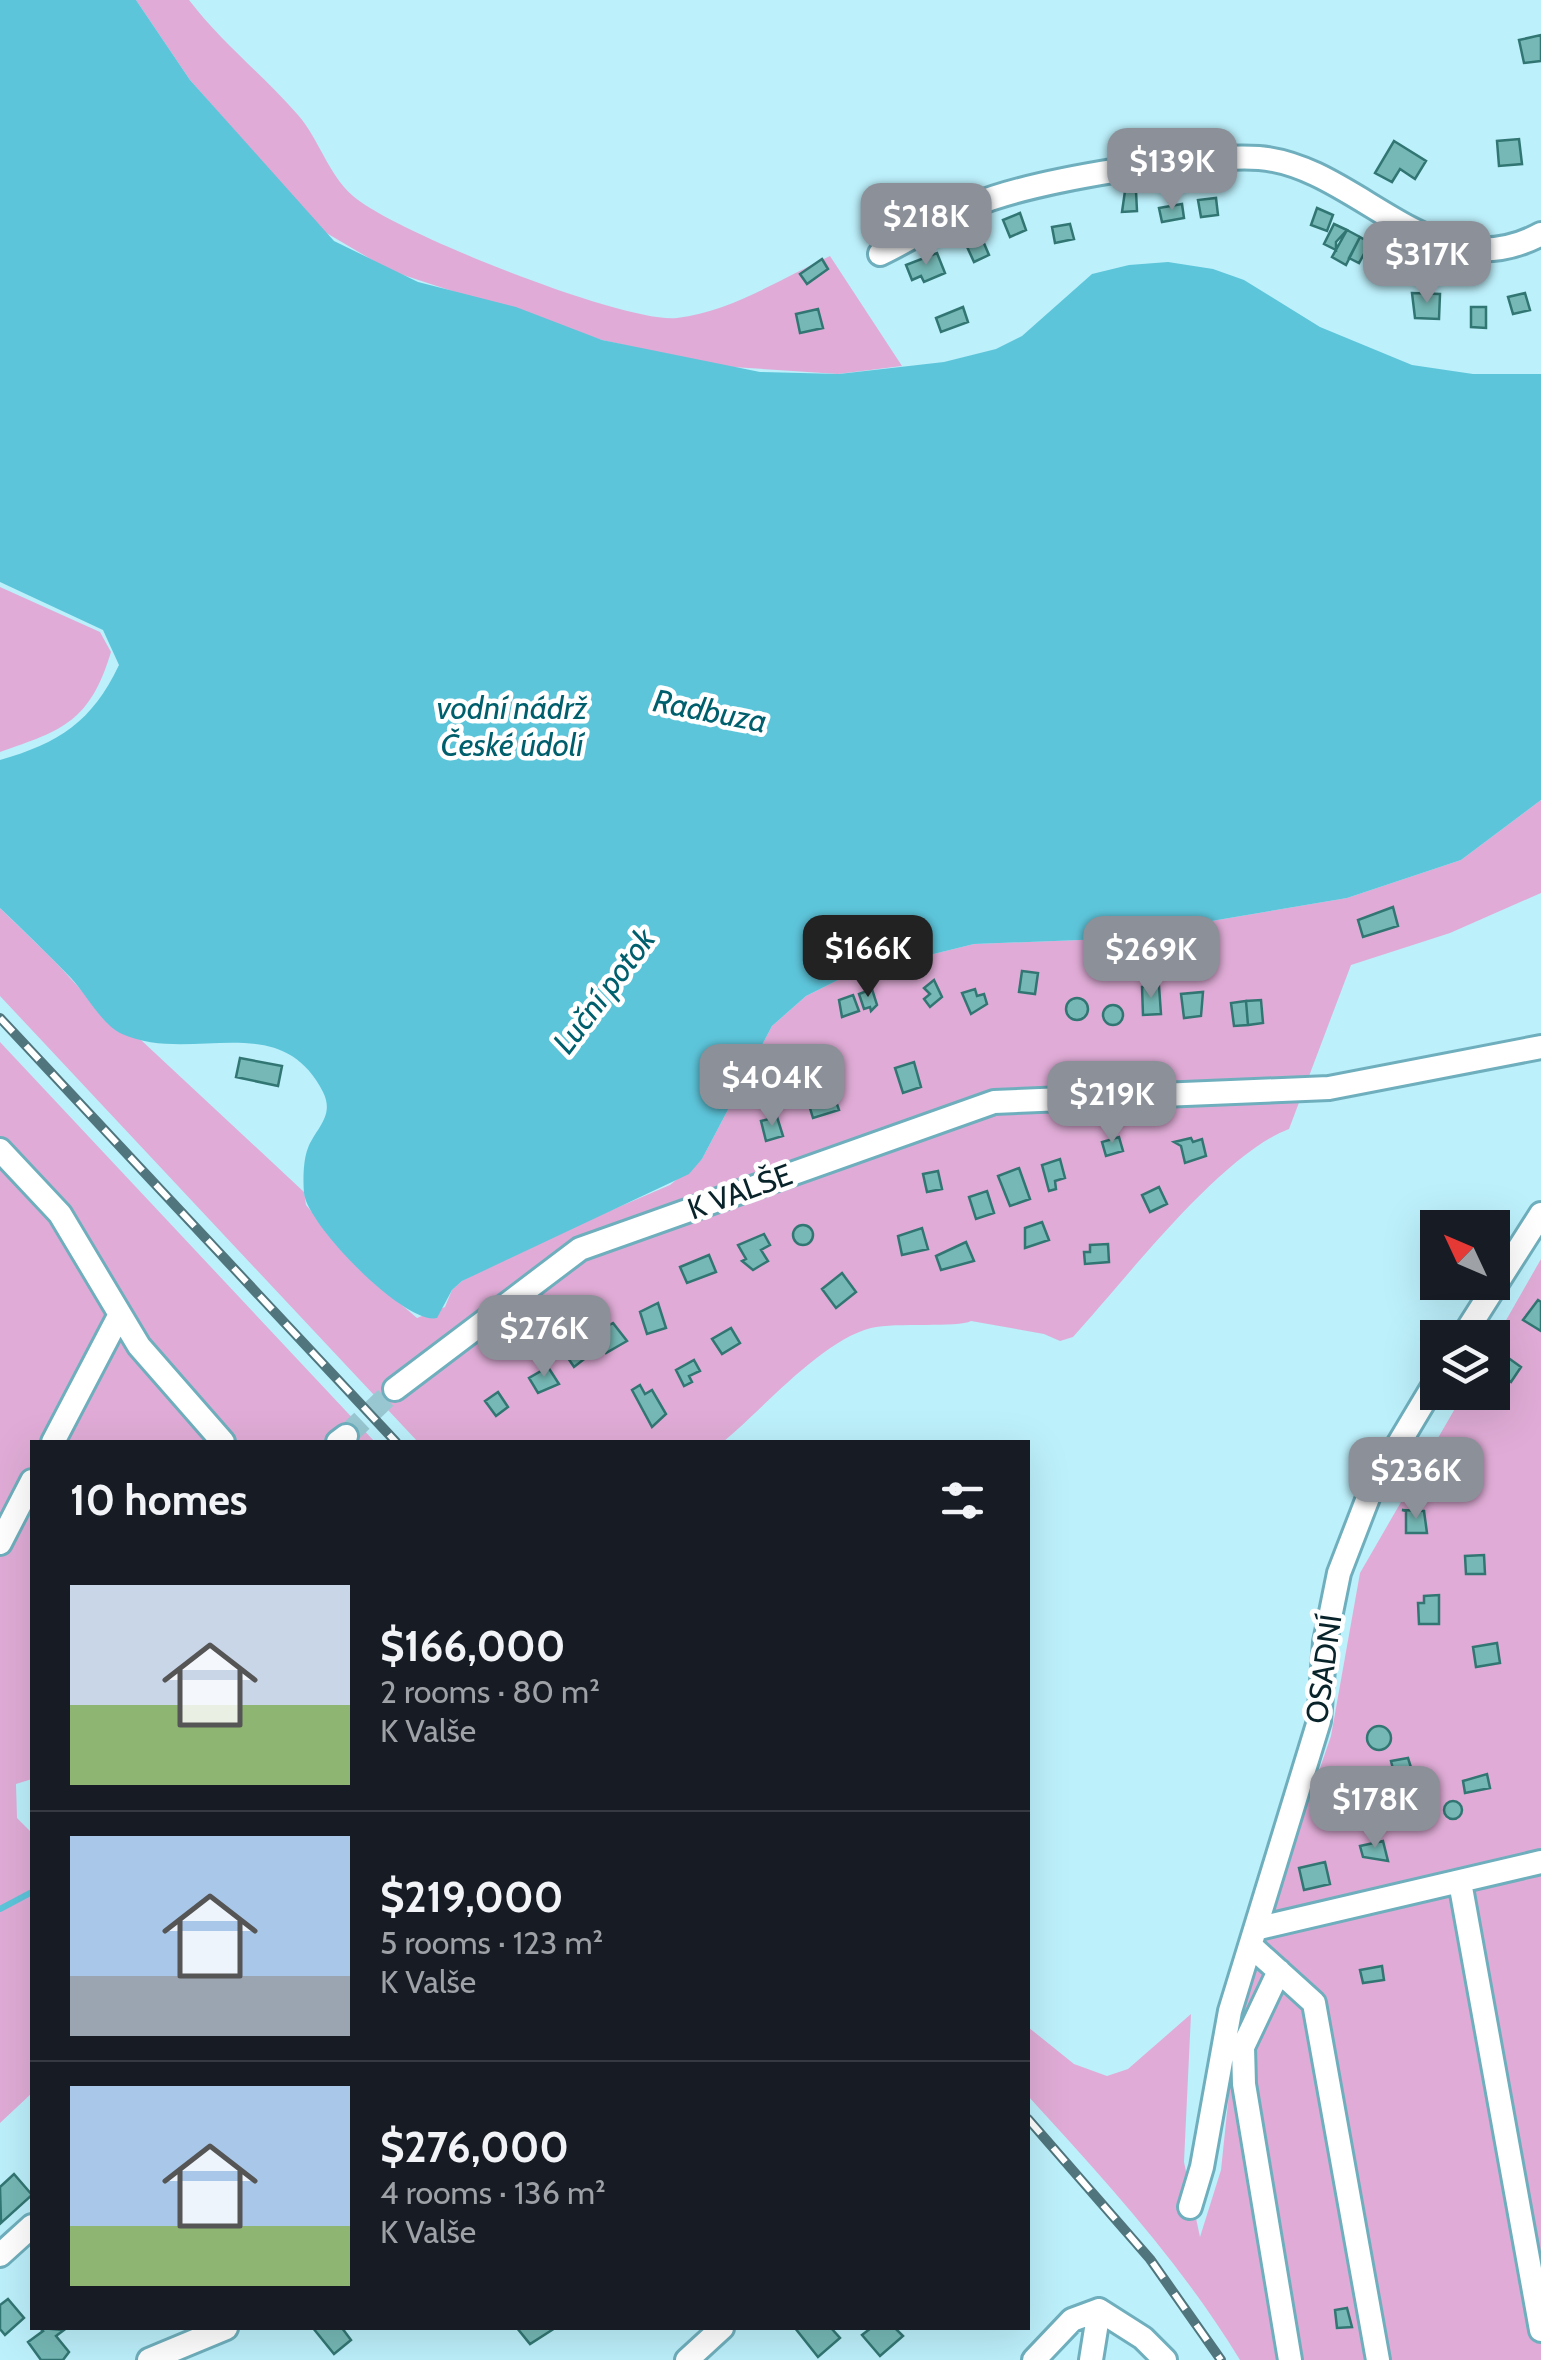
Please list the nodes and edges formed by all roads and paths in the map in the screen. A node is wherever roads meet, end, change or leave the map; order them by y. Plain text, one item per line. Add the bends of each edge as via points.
1 (1541, 234) edge
2 (880, 254) dead end
3 (1541, 1047) edge
4 (0, 1150) edge
5 (1541, 1214) edge
6 (118, 1316) junction
7 (1473, 1320) edge
8 (396, 1388) tunnel mouth
9 (1420, 1408) edge
10 (54, 1440) edge
11 (221, 1440) edge
12 (30, 1485) edge
13 (0, 1543) edge
14 (1541, 1862) edge
15 (1460, 1882) junction
16 (1255, 1937) junction
17 (1279, 1971) junction
18 (1190, 2207) dead end
19 (30, 2228) edge
20 (0, 2255) edge
21 (1100, 2310) junction
22 (221, 2330) edge
23 (720, 2330) edge
24 (1541, 2330) edge
25 (149, 2360) edge
26 (687, 2360) edge
27 (1034, 2360) edge
28 (1092, 2360) edge
29 (1165, 2360) edge
30 (1290, 2360) edge
31 (1378, 2360) edge

1 - 2 street via 1460,248 1398,223 1315,174 1262,158 1071,180 1006,196 973,205
3 - 8 street, K VALŠE via 1329,1088 994,1102 580,1249
4 - 6 street via 60,1214
5 - 7 street
6 - 10 street
6 - 11 street
9 - 16 street, OSADNÍ via 1371,1490 1339,1573 1319,1720
12 - 13 street
14 - 15 street
15 - 16 street
15 - 24 street
16 - 17 street
16 - 18 street, OSADNÍ via 1230,2010
17 - 30 street via 1243,2047 1244,2084
17 - 31 street via 1314,2002
19 - 20 street
21 - 27 street via 1072,2320
21 - 28 street
21 - 29 street
22 - 25 street
23 - 26 street

